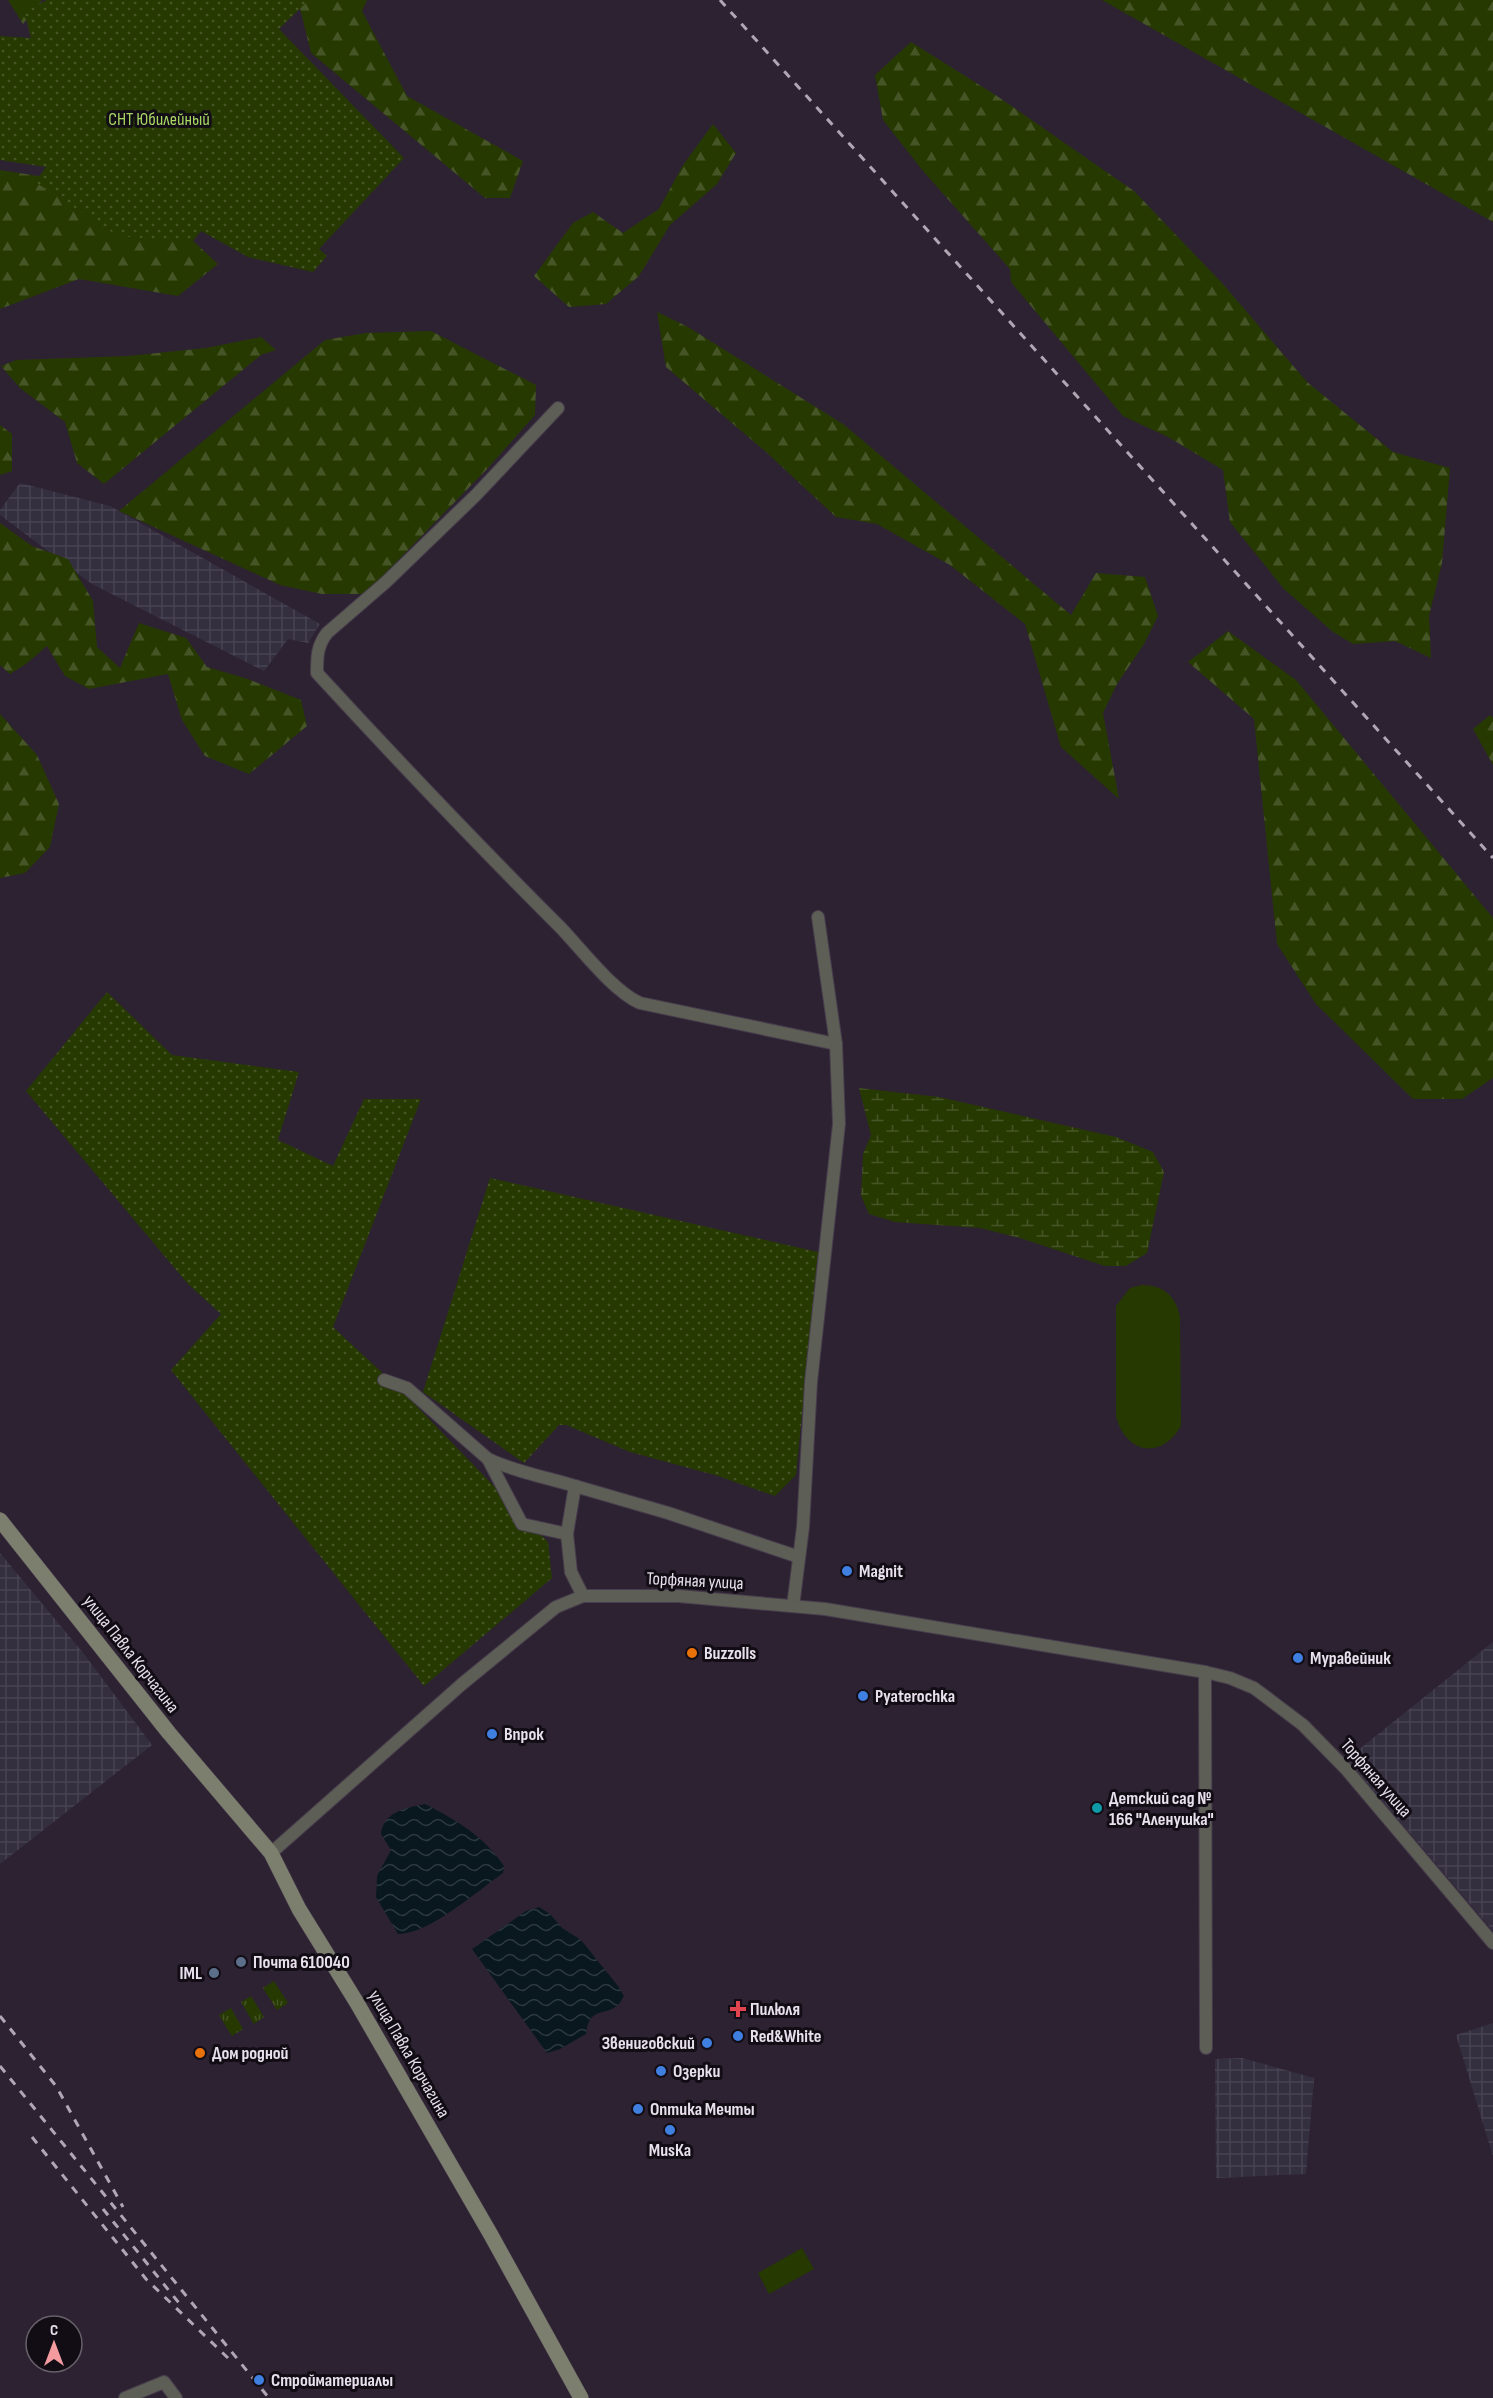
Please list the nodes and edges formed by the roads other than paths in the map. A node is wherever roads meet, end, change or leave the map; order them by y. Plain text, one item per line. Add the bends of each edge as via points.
1 (558, 408) dead end
2 (818, 917) dead end
3 (836, 1044) junction
4 (384, 1380) dead end
5 (488, 1459) junction
6 (575, 1486) junction
7 (0, 1520) edge
8 (567, 1534) junction
9 (799, 1557) junction
10 (583, 1596) junction
11 (793, 1606) junction
12 (1205, 1672) junction
13 (271, 1853) junction
14 (1493, 1943) edge
15 (1206, 2048) dead end
16 (125, 2398) edge
17 (176, 2398) edge
18 (581, 2398) edge

1 - 3 street via 435,535 327,633 317,654 317,673 446,813 630,999
2 - 3 street
3 - 9 street via 837,1156 812,1382
4 - 5 street via 407,1388
5 - 6 street via 513,1471
5 - 8 street via 522,1524
6 - 8 street
6 - 9 street
7 - 13 main road, улица Павла Корчагина via 169,1733
8 - 10 street via 571,1572
9 - 11 street
10 - 11 street, Торфяная улица via 678,1596
10 - 13 street, Торфяная улица via 556,1607 470,1677
11 - 12 street, Торфяная улица
12 - 14 street, Торфяная улица via 1254,1688 1303,1725 1346,1769
12 - 15 street
13 - 18 main road, улица Павла Корчагина via 299,1909 357,2003
16 - 17 street via 164,2382

